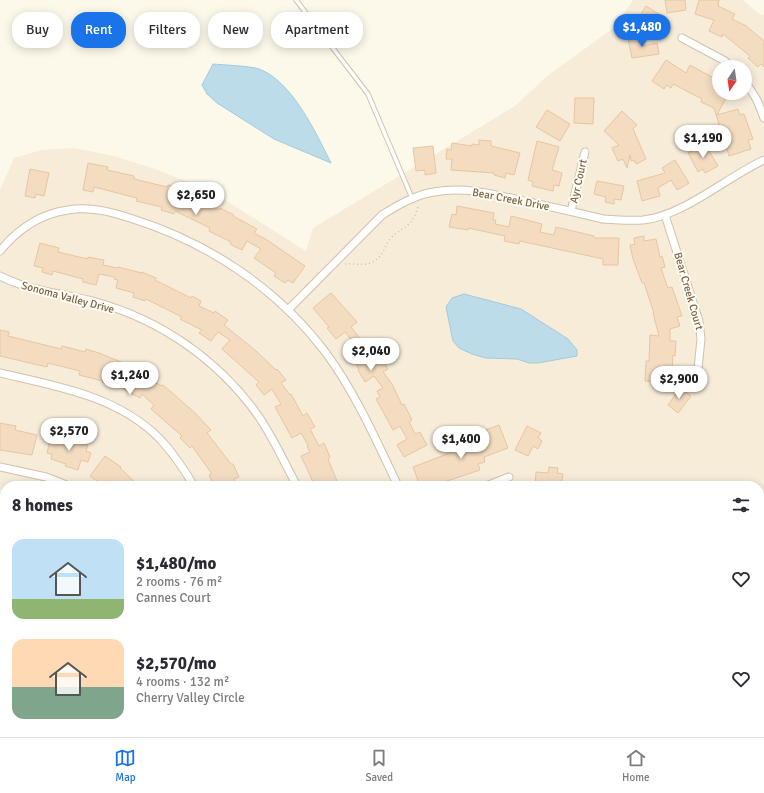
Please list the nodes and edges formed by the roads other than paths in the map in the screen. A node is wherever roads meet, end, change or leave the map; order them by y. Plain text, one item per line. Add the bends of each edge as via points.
1 (296, 0) edge
2 (682, 38) dead end
3 (723, 60) edge
4 (752, 92) edge
5 (764, 118) edge
6 (585, 152) dead end
7 (764, 160) edge
8 (412, 198) junction
9 (571, 211) junction
10 (666, 215) junction
11 (0, 251) edge
12 (0, 276) edge
13 (288, 310) junction
14 (698, 369) dead end
15 (0, 373) edge
16 (0, 467) edge
17 (509, 477) dead end
18 (56, 481) edge
19 (191, 481) edge
20 (294, 481) edge
21 (395, 481) edge
22 (499, 481) edge

1 - 8 lane via 368,94
2 - 3 street
4 - 5 street
6 - 9 street, Ayr Court
7 - 10 street, Bear Creek Drive
8 - 9 street, Bear Creek Drive via 456,189 480,191
8 - 13 street, Bear Creek Drive via 382,215
9 - 10 street, Bear Creek Drive via 624,221
10 - 14 street, Bear Creek Court via 699,321 701,339
11 - 13 street via 21,229 43,216 68,209 95,209 156,226 211,252 239,270
12 - 20 street, Sonoma Valley Drive via 20,284 97,302 133,315 187,344 212,363 244,397 258,415
13 - 21 street via 326,353 350,392
15 - 19 street via 75,391 113,406 159,438
16 - 18 street
17 - 22 street

